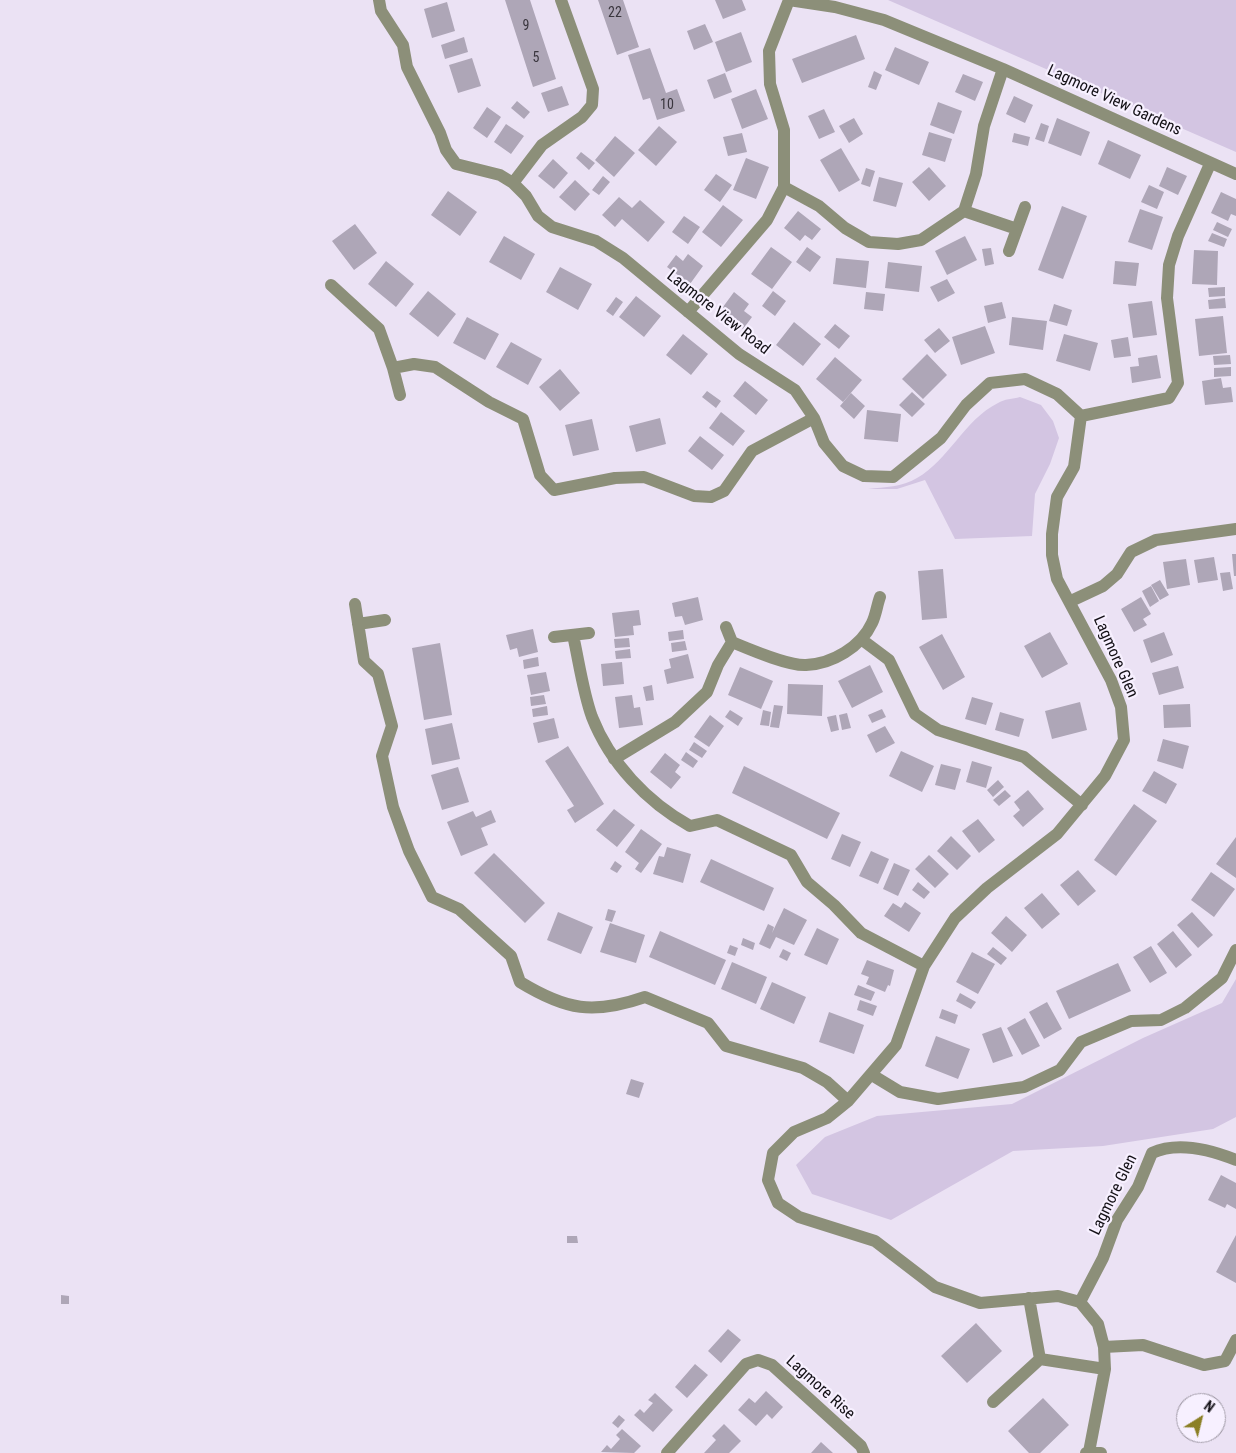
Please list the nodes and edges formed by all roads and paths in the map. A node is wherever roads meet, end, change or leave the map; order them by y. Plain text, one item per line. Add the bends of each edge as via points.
1 (379, 0) edge
2 (561, 0) edge
3 (789, 0) edge
4 (1003, 69) junction
5 (1210, 164) junction
6 (1236, 174) edge
7 (513, 182) junction
8 (784, 187) junction
9 (1025, 207) dead end
10 (964, 211) junction
11 (1017, 229) junction
12 (1009, 251) dead end
13 (331, 285) dead end
14 (688, 312) junction
15 (394, 368) junction
16 (400, 394) dead end
17 (1081, 416) junction
18 (814, 418) junction
19 (1236, 529) edge
20 (880, 597) dead end
21 (1071, 601) junction
22 (355, 604) dead end
23 (385, 620) dead end
24 (358, 624) junction
25 (726, 627) dead end
26 (589, 633) dead end
27 (573, 635) junction
28 (554, 637) dead end
29 (861, 639) junction
30 (732, 642) junction
31 (614, 759) junction
32 (1082, 805) junction
33 (1236, 950) edge
34 (924, 966) junction
35 (872, 1075) junction
36 (848, 1101) junction
37 (1236, 1160) edge
38 (1029, 1298) junction
39 (1080, 1302) junction
40 (1236, 1340) edge
41 (1104, 1347) junction
42 (1040, 1359) junction
43 (1105, 1369) junction
44 (993, 1402) dead end
45 (668, 1453) edge
46 (864, 1453) edge
47 (1092, 1453) edge

1 - 7 street, Lagmore View Road via 381,11 404,45 407,67 446,150 456,164 500,175
2 - 7 street via 593,89 592,105 582,117 542,145
3 - 4 street, Lagmore View Gardens via 835,7 884,20
3 - 8 street via 768,51 770,84 784,130
4 - 5 street, Lagmore View Gardens
4 - 10 street via 984,126 976,174
5 - 6 street, Lagmore View Gardens
5 - 17 street via 1178,236 1169,265 1168,298 1178,383 1169,398
7 - 14 street, Lagmore View Road via 538,216 552,227 596,241 623,258
8 - 10 street via 819,206 845,228 869,242 898,244 921,240
8 - 14 street via 767,220
9 - 11 street
10 - 11 street
11 - 12 street
13 - 15 street via 379,329
14 - 18 street, Lagmore View Road via 739,354 795,390
15 - 16 street
15 - 18 street via 414,364 435,367 489,402 523,419 540,475 554,490 644,476 694,496 711,497 724,491 752,451
17 - 18 street, Lagmore View Road via 1058,394 1026,379 990,383 966,405 941,438 893,477 864,476 843,466 824,443
17 - 21 street, Lagmore Glen via 1074,466 1057,497 1052,534 1052,555 1058,579
19 - 21 street via 1156,540 1131,552 1118,574 1103,586
20 - 29 street via 872,624
21 - 32 street, Lagmore Glen via 1111,680 1121,707 1124,740 1105,776
22 - 24 street
23 - 24 street
24 - 36 street via 364,661 378,674 392,726 382,756 393,807 408,851 432,896 459,910 512,956 520,982 547,999 582,1008 618,1006 645,997 708,1023 726,1046 803,1068 827,1082
25 - 30 street
26 - 27 street
27 - 28 street
27 - 31 street via 592,717
29 - 30 street via 834,659 804,666
29 - 32 street via 889,660 915,714 938,730 1024,758
30 - 31 street via 707,692 675,722
31 - 34 street via 648,796 690,826 717,820 791,855 807,882 861,933
32 - 34 street, Lagmore Glen via 1057,834 987,888 955,918
33 - 35 street via 1222,978 1185,1008 1161,1020 1131,1021 1081,1042 1060,1070 1024,1087 938,1099 900,1092
34 - 35 street, Lagmore Glen via 896,1045
35 - 36 street, Lagmore Glen
36 - 38 street, Lagmore Glen via 828,1118 794,1132 773,1153 768,1180 778,1203 798,1217 875,1241 935,1287 980,1303
37 - 39 street, Lagmore Glen via 1211,1150 1164,1148 1152,1153
38 - 39 street, Lagmore Glen via 1058,1296
38 - 42 street
39 - 41 street via 1098,1324
40 - 41 street via 1225,1361 1204,1365 1143,1345
41 - 43 street
42 - 43 street
42 - 44 street
43 - 47 street
45 - 46 street, Lagmore Rise via 746,1364 758,1360 772,1366 861,1446

